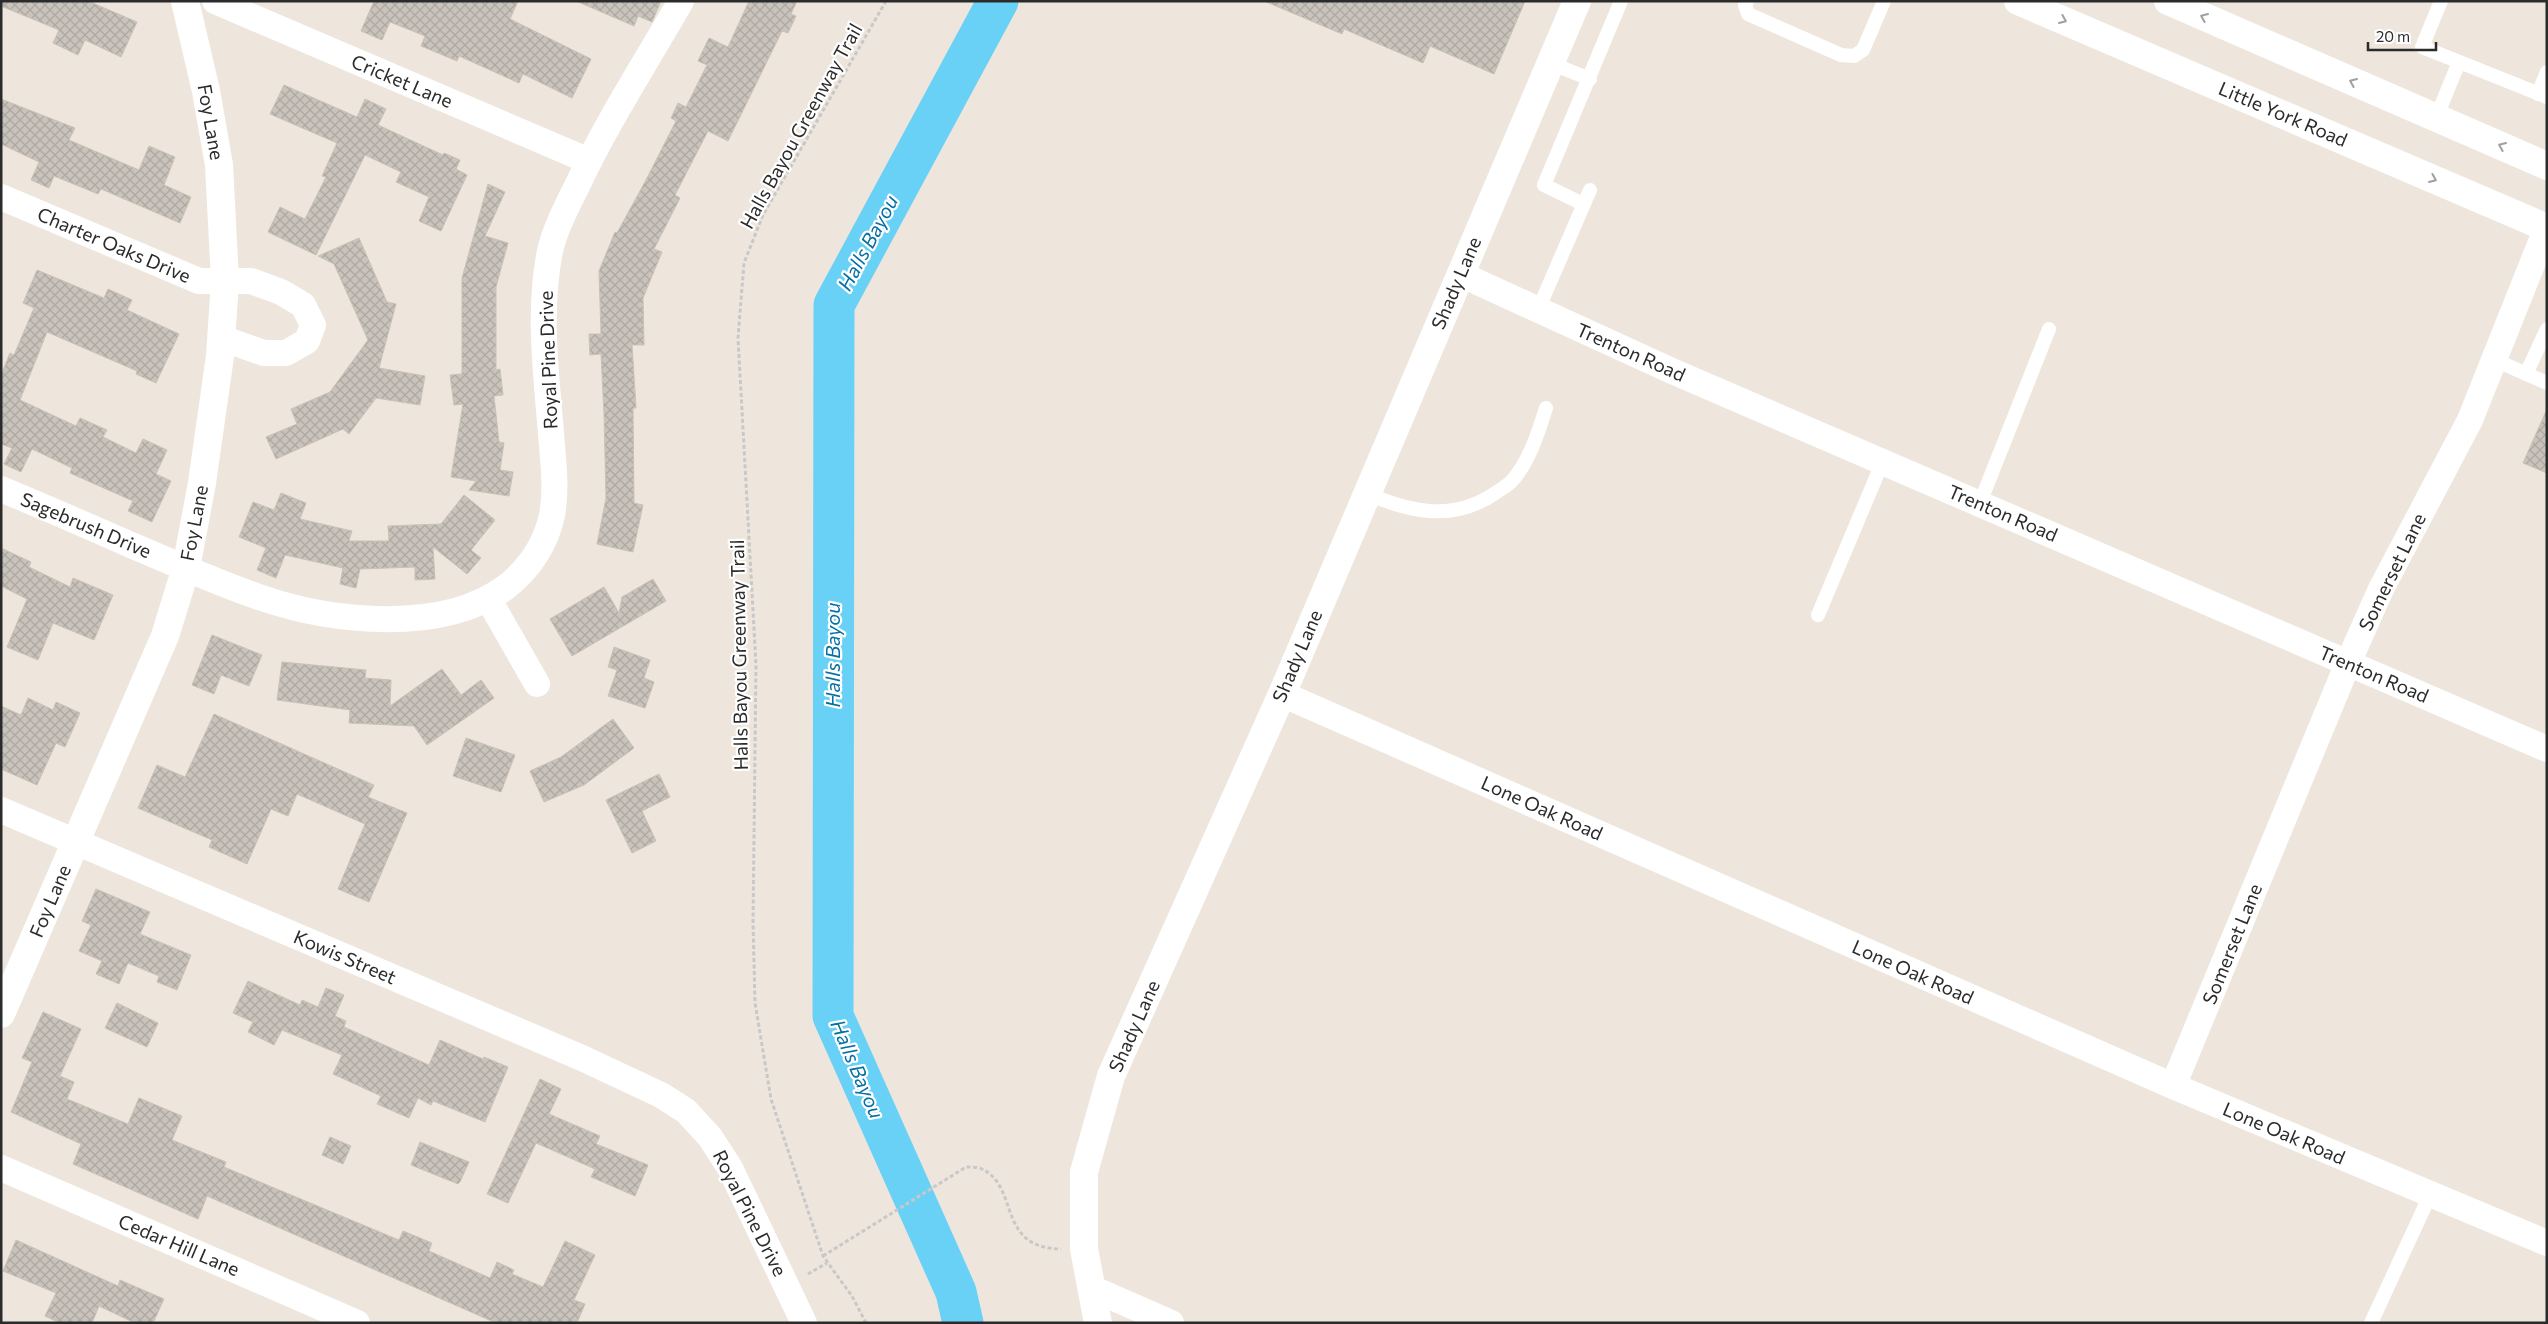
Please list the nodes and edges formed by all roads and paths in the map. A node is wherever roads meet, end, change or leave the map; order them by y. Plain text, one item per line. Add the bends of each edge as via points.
1 (185, 1) edge
2 (215, 1) edge
3 (681, 1) edge
4 (886, 1) edge
5 (1577, 1) edge
6 (1621, 1) edge
7 (1746, 1) edge
8 (2018, 1) edge
9 (2168, 1) edge
10 (2441, 1) edge
11 (1880, 3) edge
12 (2459, 62) junction
13 (1550, 63) junction
14 (2547, 72) edge
15 (1590, 80) junction
16 (2542, 95) edge
17 (2436, 118) junction
18 (589, 161) junction
19 (2547, 166) edge
20 (1590, 190) dead end
21 (1, 197) edge
22 (1583, 204) junction
23 (2547, 228) edge
24 (1460, 274) junction
25 (225, 281) junction
26 (1538, 310) junction
27 (2049, 329) dead end
28 (2547, 329) edge
29 (221, 338) junction
30 (2495, 360) junction
31 (2526, 374) junction
32 (2547, 383) edge
33 (1546, 408) dead end
34 (1883, 461) junction
35 (1, 489) edge
36 (1366, 493) junction
37 (1980, 503) junction
38 (186, 568) junction
39 (489, 600) junction
40 (1818, 615) dead end
41 (2348, 663) junction
42 (537, 684) dead end
43 (1282, 694) junction
44 (2547, 749) edge
45 (1, 810) edge
46 (75, 842) junction
47 (1, 1014) edge
48 (2173, 1086) junction
49 (686, 1111) joint
50 (1, 1168) edge
51 (2431, 1194) junction
52 (2547, 1243) edge
53 (1084, 1249) junction
54 (823, 1256) junction
55 (1090, 1288) junction
56 (357, 1323) edge
57 (804, 1323) edge
58 (866, 1323) edge
59 (1098, 1323) edge
60 (1171, 1323) edge
61 (2370, 1323) edge

1 - 25 street, Foy Lane via 219,165
2 - 18 street, Cricket Lane
3 - 18 street, Royal Pine Drive
4 - 54 path, Halls Bayou Greenway Trail via 763,215 744,263 738,338 756,665 752,922 755,1003 771,1099
5 - 13 street, Shady Lane
6 - 15 lane
7 - 11 lane via 1748,14 1841,55 1854,56 1863,50
8 -> 23 street, Little York Road
17 -> 9 street
10 - 12 lane via 2422,47
12 - 16 lane
12 - 17 lane
13 - 15 lane
13 - 24 street, Shady Lane
14 - 16 lane
15 - 22 lane via 1544,185
19 -> 17 street
18 - 39 street, Royal Pine Drive via 551,247 543,296 554,473 552,515 534,558 519,577
20 - 22 lane
21 - 25 street, Charter Oaks Drive via 186,277 199,281
22 - 26 lane
23 - 30 street, Somerset Lane
24 - 26 street, Trenton Road
24 - 36 street, Shady Lane
25 - 29 street, Foy Lane
25 - 29 street, Charter Oaks Drive via 251,280 281,292 303,305 313,325 307,341 286,353 264,353
26 - 34 street, Trenton Road
27 - 37 lane
28 - 31 lane
29 - 38 street, Foy Lane via 211,431
30 - 31 lane
30 - 41 street, Somerset Lane via 2470,420 2381,588
31 - 32 lane
33 - 36 lane via 1532,448 1512,481 1480,504 1451,511 1420,511 1392,505
34 - 37 street, Trenton Road
34 - 40 lane
35 - 38 street, Sagebrush Drive
36 - 43 street, Shady Lane
37 - 41 street, Trenton Road
38 - 39 street, Sagebrush Drive via 263,599 346,616 384,620 423,618
38 - 46 street, Foy Lane via 165,636
39 - 42 street
41 - 44 street, Trenton Road
41 - 48 street, Somerset Lane
43 - 48 street, Lone Oak Road
43 - 53 street, Shady Lane via 1111,1076 1084,1172
45 - 46 street, Kowis Street
46 - 47 street, Foy Lane
46 - 49 street, Kowis Street via 582,1058 661,1095
48 - 51 street, Lone Oak Road
49 - 57 street, Royal Pine Drive via 710,1137 730,1168
50 - 56 street, Cedar Hill Lane
51 - 52 street, Lone Oak Road
51 - 61 lane
53 - 54 path via 1048,1249 1030,1241 1015,1228 999,1184 982,1169 966,1167
53 - 55 street, Shady Lane
54 - 58 path, Halls Bayou Greenway Trail via 862,1311
55 - 59 street, Shady Lane
55 - 60 street

